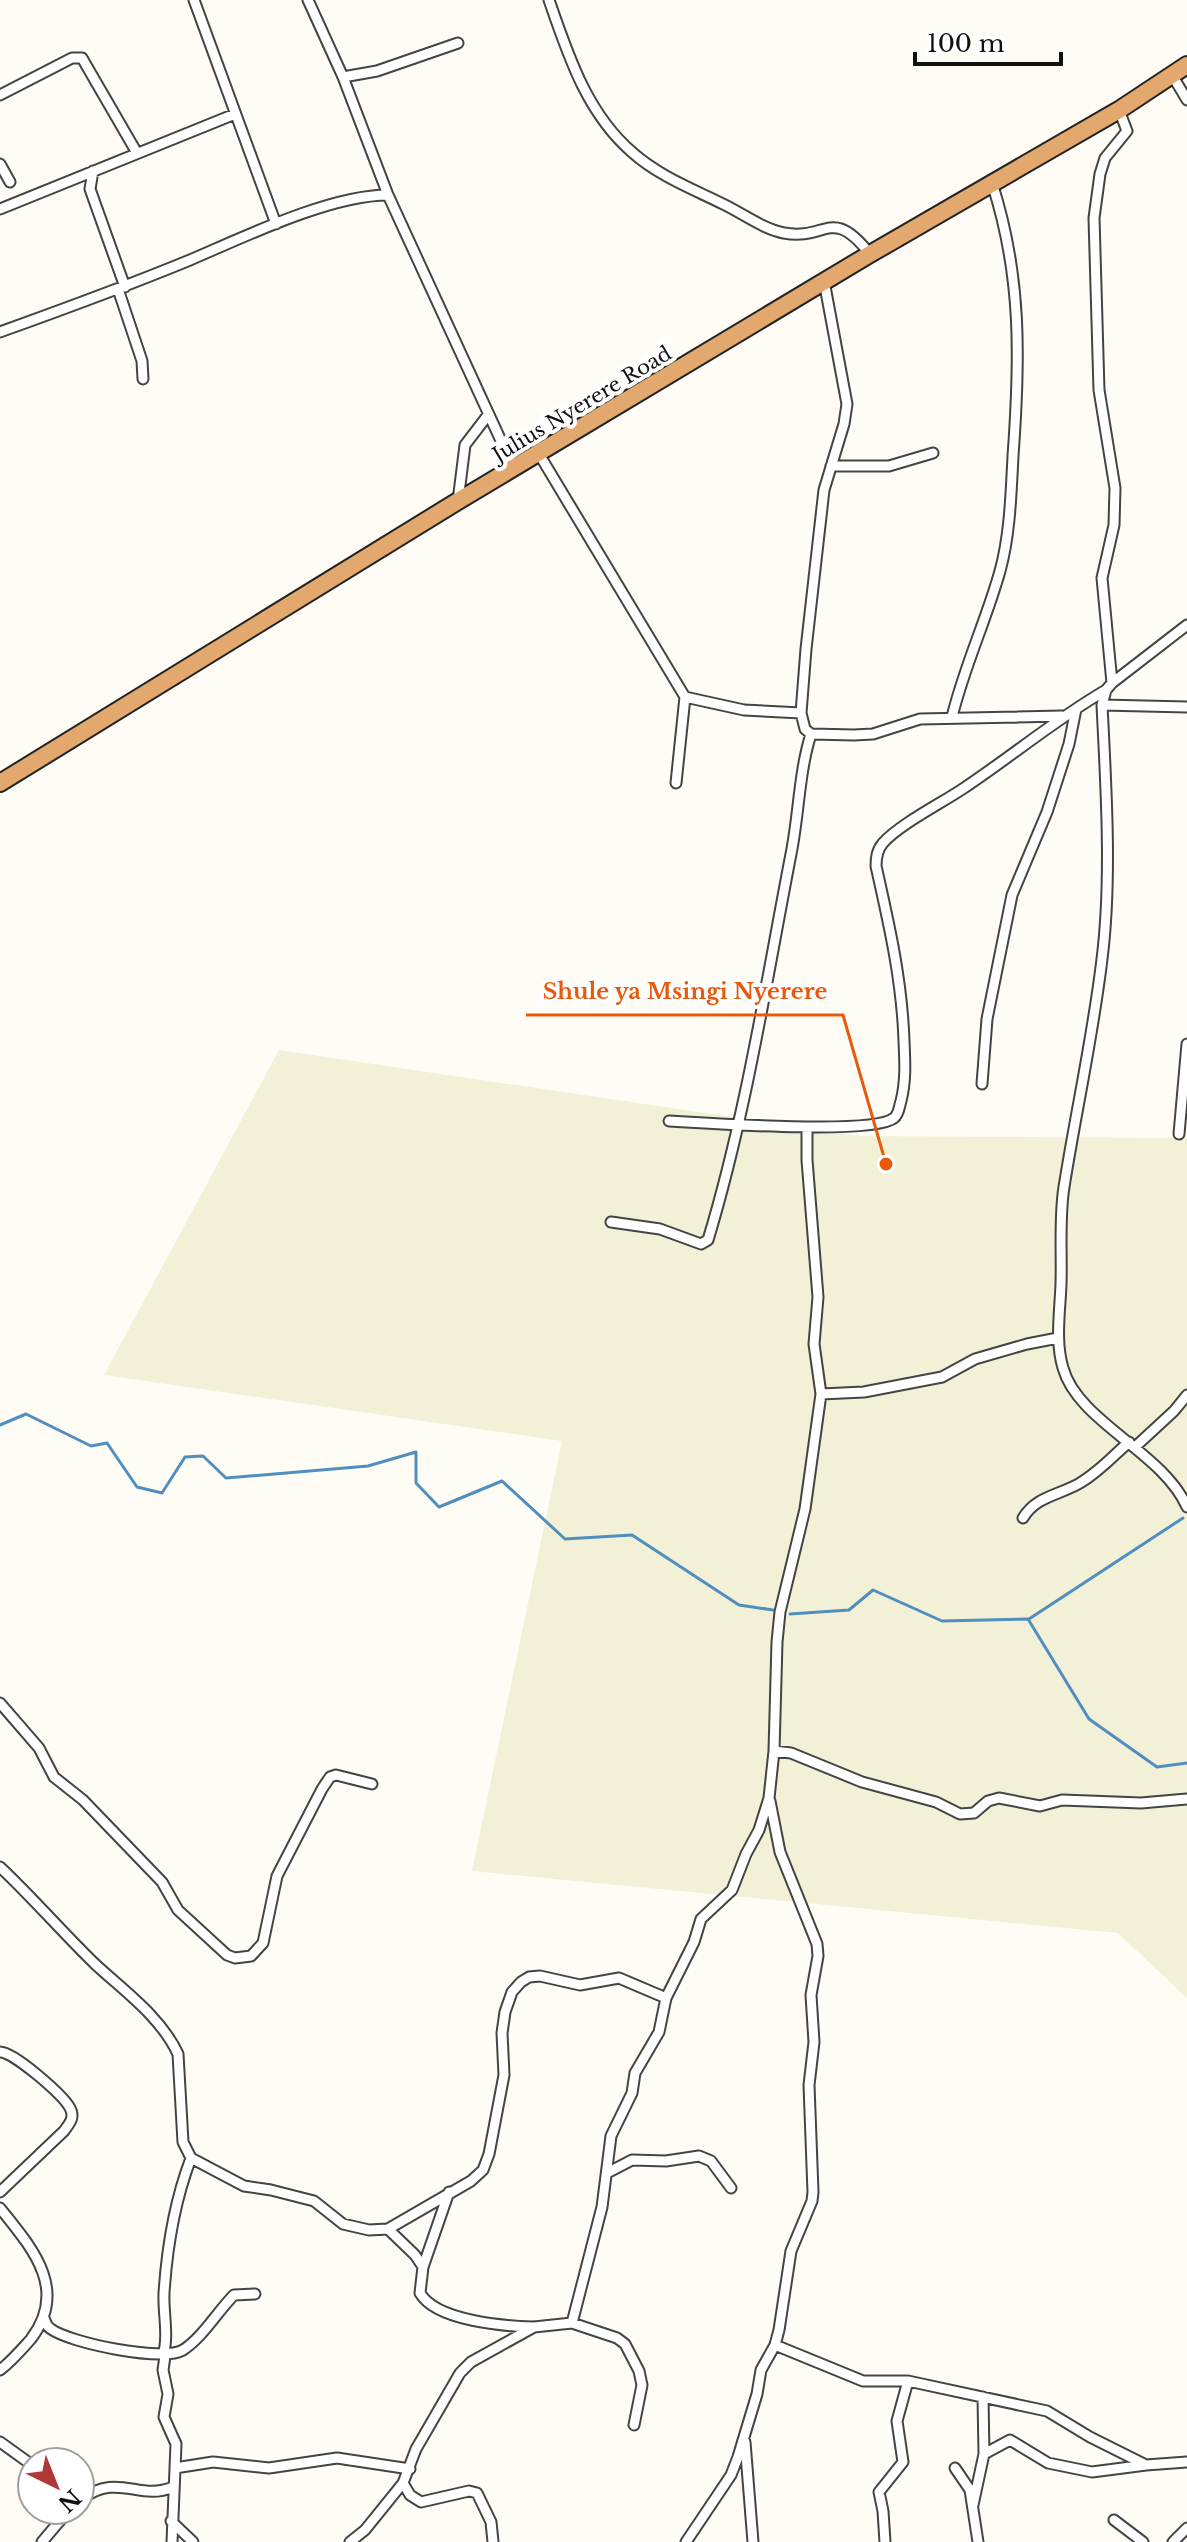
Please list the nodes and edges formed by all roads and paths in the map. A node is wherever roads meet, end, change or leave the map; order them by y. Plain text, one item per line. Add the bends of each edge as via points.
1 (196, 0) edge
2 (308, 0) edge
3 (549, 0) edge
4 (458, 43) dead end
5 (1187, 65) edge
6 (1172, 75) junction
7 (343, 77) junction
8 (0, 95) edge
9 (1187, 100) edge
10 (1119, 110) junction
11 (235, 114) junction
12 (137, 153) junction
13 (0, 164) edge
14 (93, 171) junction
15 (10, 182) dead end
16 (992, 183) junction
17 (388, 195) junction
18 (0, 209) edge
19 (276, 224) junction
20 (870, 254) junction
21 (824, 281) junction
22 (122, 288) junction
23 (0, 332) edge
24 (143, 379) dead end
25 (488, 415) junction
26 (933, 453) dead end
27 (539, 454) junction
28 (831, 466) junction
29 (514, 469) junction
30 (458, 501) junction
31 (1187, 625) edge
32 (1109, 687) junction
33 (685, 697) junction
34 (1102, 705) junction
35 (1187, 707) edge
36 (1076, 709) junction
37 (801, 713) junction
38 (1062, 716) junction
39 (952, 717) junction
40 (811, 734) junction
41 (0, 783) edge
42 (676, 783) dead end
43 (1187, 1044) edge
44 (982, 1084) dead end
45 (669, 1121) dead end
46 (737, 1124) junction
47 (807, 1128) junction
48 (1179, 1134) dead end
49 (611, 1222) dead end
50 (1058, 1338) junction
51 (821, 1394) junction
52 (1187, 1395) edge
53 (1132, 1444) junction
54 (1187, 1507) edge
55 (1023, 1518) dead end
56 (0, 1703) edge
57 (774, 1751) junction
58 (372, 1784) dead end
59 (769, 1798) junction
60 (1187, 1799) edge
61 (0, 1867) edge
62 (666, 1998) junction
63 (0, 2052) edge
64 (191, 2158) junction
65 (607, 2173) junction
66 (731, 2188) dead end
67 (0, 2192) edge
68 (449, 2192) junction
69 (0, 2208) edge
70 (388, 2229) junction
71 (423, 2267) junction
72 (255, 2294) dead end
73 (44, 2318) junction
74 (572, 2323) junction
75 (534, 2327) junction
76 (775, 2345) junction
77 (164, 2355) junction
78 (0, 2370) edge
79 (908, 2381) junction
80 (983, 2397) junction
81 (634, 2425) dead end
82 (744, 2436) junction
83 (984, 2454) junction
84 (1187, 2462) edge
85 (1146, 2465) junction
86 (175, 2468) junction
87 (955, 2468) dead end
88 (410, 2469) junction
89 (403, 2483) junction
90 (173, 2487) junction
91 (96, 2490) edge
92 (973, 2505) junction
93 (1114, 2520) dead end
94 (171, 2521) junction
95 (56, 2526) edge
96 (1187, 2528) edge
97 (42, 2542) edge
98 (172, 2542) edge
99 (193, 2542) edge
100 (350, 2542) edge
101 (493, 2542) edge
102 (686, 2542) edge
103 (753, 2542) edge
104 (885, 2542) edge
105 (978, 2542) edge
106 (1143, 2542) edge
107 (1173, 2542) edge

1 - 11 street
2 - 7 street
3 - 20 street via 579,81 634,154 686,187 775,230 801,234 845,229
4 - 7 street
5 - 6 highway, Julius Nyerere Road
6 - 9 street
6 - 10 highway, Julius Nyerere Road
7 - 17 street
8 - 12 street via 72,58 82,58
10 - 16 highway, Julius Nyerere Road
10 - 32 street via 1127,131 1105,158 1094,218 1099,390 1116,498 1102,578
11 - 12 street
11 - 19 street
12 - 14 street
13 - 15 street
14 - 18 street
14 - 22 street via 90,189
16 - 20 highway, Julius Nyerere Road
16 - 39 street via 1018,310 1011,486 1000,571
17 - 19 street
17 - 25 street
19 - 22 street
20 - 21 highway, Julius Nyerere Road
21 - 27 highway, Julius Nyerere Road
21 - 28 street via 847,404
22 - 23 street
22 - 24 street
25 - 29 street
25 - 30 street via 465,445
26 - 28 street via 889,466
27 - 29 highway, Julius Nyerere Road
27 - 33 street
28 - 37 street via 824,490
29 - 30 highway, Julius Nyerere Road
30 - 41 highway, Julius Nyerere Road
31 - 32 street
32 - 34 street
32 - 36 street
33 - 37 street via 744,710
33 - 42 street
34 - 35 street
34 - 50 street via 1107,847 1102,956 1064,1190
36 - 38 street
36 - 44 street via 1047,812 1012,895 987,1019
37 - 40 street
38 - 39 street
38 - 47 street via 884,842 877,853 903,995 905,1082 898,1115 879,1123
39 - 40 street via 906,722 873,734
40 - 46 street via 770,975
43 - 48 street
45 - 46 street
46 - 47 street
46 - 49 street via 705,1243
47 - 51 street via 818,1297 814,1344
50 - 51 street via 975,1359 942,1377 864,1392
50 - 53 street via 1063,1370 1078,1397
51 - 57 street via 805,1509 780,1612
52 - 53 street
53 - 54 street via 1174,1486
53 - 55 street via 1079,1483 1031,1506
56 - 58 street via 39,1748 54,1777 162,1882 178,1910 235,1958 251,1956 263,1943 277,1876 330,1777
57 - 59 street
57 - 60 street via 960,1814 974,1813 999,1798 1040,1806 1062,1800
59 - 62 street via 732,1890 701,1919
59 - 76 street via 780,1852 810,1922 818,1956 811,1995 812,2201 791,2251
61 - 64 street via 173,2043 183,2142
62 - 65 street via 659,2032 633,2078 632,2093 611,2136
62 - 68 street via 619,1978 580,1985 540,1976 521,1982 505,2012 504,2075 489,2154 477,2176
63 - 67 street via 17,2057 40,2078 67,2104 72,2120
64 - 70 street via 244,2186 314,2201 343,2224
64 - 77 street via 170,2236
65 - 66 street via 632,2160 699,2156 711,2161
65 - 74 street
68 - 70 street
68 - 71 street
69 - 73 street via 38,2258 49,2297
70 - 71 street
71 - 75 street via 420,2293 431,2305 489,2324
72 - 77 street via 234,2295 183,2350
73 - 77 street via 68,2336
73 - 78 street
74 - 75 street
74 - 81 street via 625,2344 642,2385
75 - 88 street via 460,2373
76 - 79 street via 863,2381
76 - 82 street via 761,2370
77 - 86 street via 164,2417 176,2444
79 - 80 street
79 - 104 street via 897,2421 903,2462 879,2492
80 - 83 street
80 - 85 street via 1047,2411
82 - 102 street via 731,2475
82 - 103 street
83 - 85 street via 1010,2440 1048,2463 1092,2472
83 - 92 street
84 - 85 street
86 - 88 street via 213,2462 269,2468 337,2458
86 - 90 street
87 - 92 street
88 - 89 street
89 - 100 street
89 - 101 street via 421,2502 477,2493 491,2522
90 - 91 street via 159,2492 119,2485
90 - 94 street
92 - 105 street
93 - 106 street
94 - 98 street
94 - 99 street
95 - 97 street
96 - 107 street

